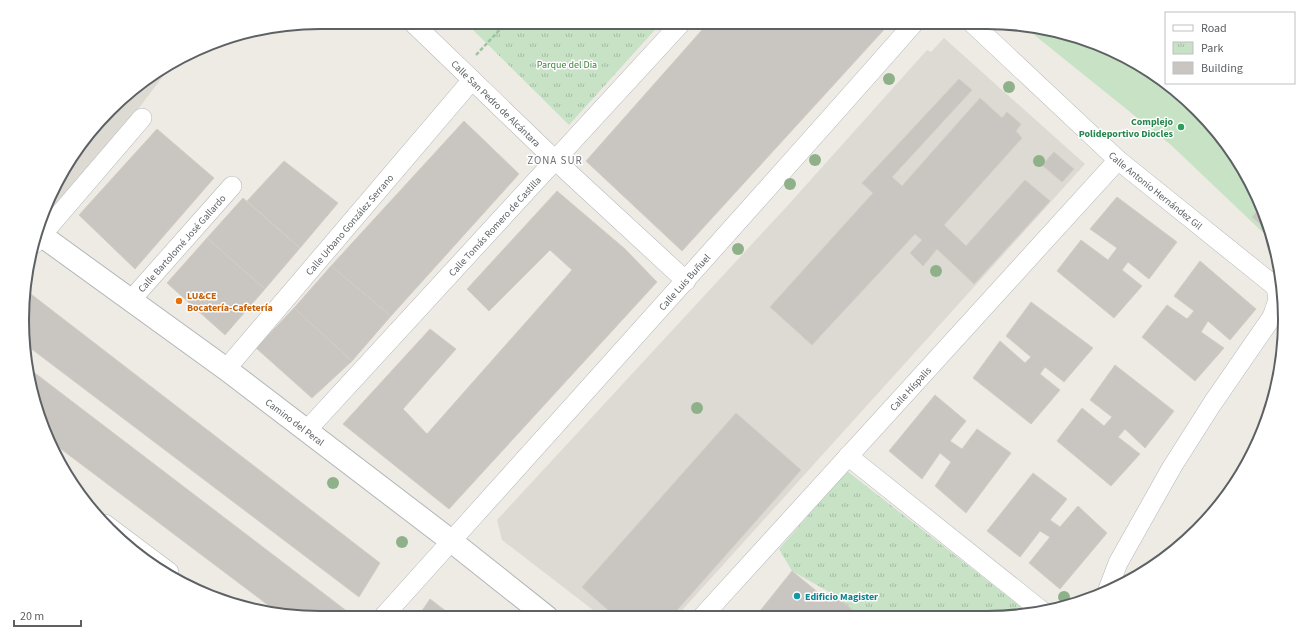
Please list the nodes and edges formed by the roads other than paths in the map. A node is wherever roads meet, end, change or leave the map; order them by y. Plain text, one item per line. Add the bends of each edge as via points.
1 (419, 29) edge
2 (676, 29) edge
3 (909, 29) edge
4 (978, 29) edge
5 (467, 75) junction
6 (142, 118) dead end
7 (555, 160) junction
8 (1118, 160) junction
9 (232, 186) dead end
10 (42, 233) edge
11 (40, 240) edge
12 (686, 281) junction
13 (1276, 290) edge
14 (130, 300) junction
15 (1277, 303) edge
16 (226, 369) junction
17 (306, 430) junction
18 (848, 456) junction
19 (450, 540) junction
20 (1110, 584) edge
21 (1036, 607) edge
22 (388, 611) edge
23 (539, 611) edge
24 (707, 611) edge

1 - 5 street, Calle San Pedro de Alcántara
2 - 7 street, Calle Tomás Romero de Castilla
3 - 12 street, Calle Luis Buñuel
4 - 8 street, Calle Antonio Hernández Gil
5 - 7 street, Calle San Pedro de Alcántara
5 - 16 street, Calle Urbano González Serrano
6 - 10 street
7 - 12 street, Calle San Pedro de Alcántara
7 - 17 street, Calle Tomás Romero de Castilla
8 - 13 street, Calle Antonio Hernández Gil
8 - 18 street, Calle Híspalis
9 - 14 street, Calle Bartolomé José Gallardo
11 - 14 street, Camino del Peral
12 - 19 street, Calle Luis Buñuel
14 - 16 street, Camino del Peral
15 - 20 street, Calle Antonio Hernández Gil via 1272,317 1172,467 1118,563
16 - 17 street, Camino del Peral
17 - 19 street, Camino del Peral
18 - 21 street
18 - 24 street, Calle Híspalis
19 - 22 street, Calle Luis Buñuel
19 - 23 street, Camino del Peral

